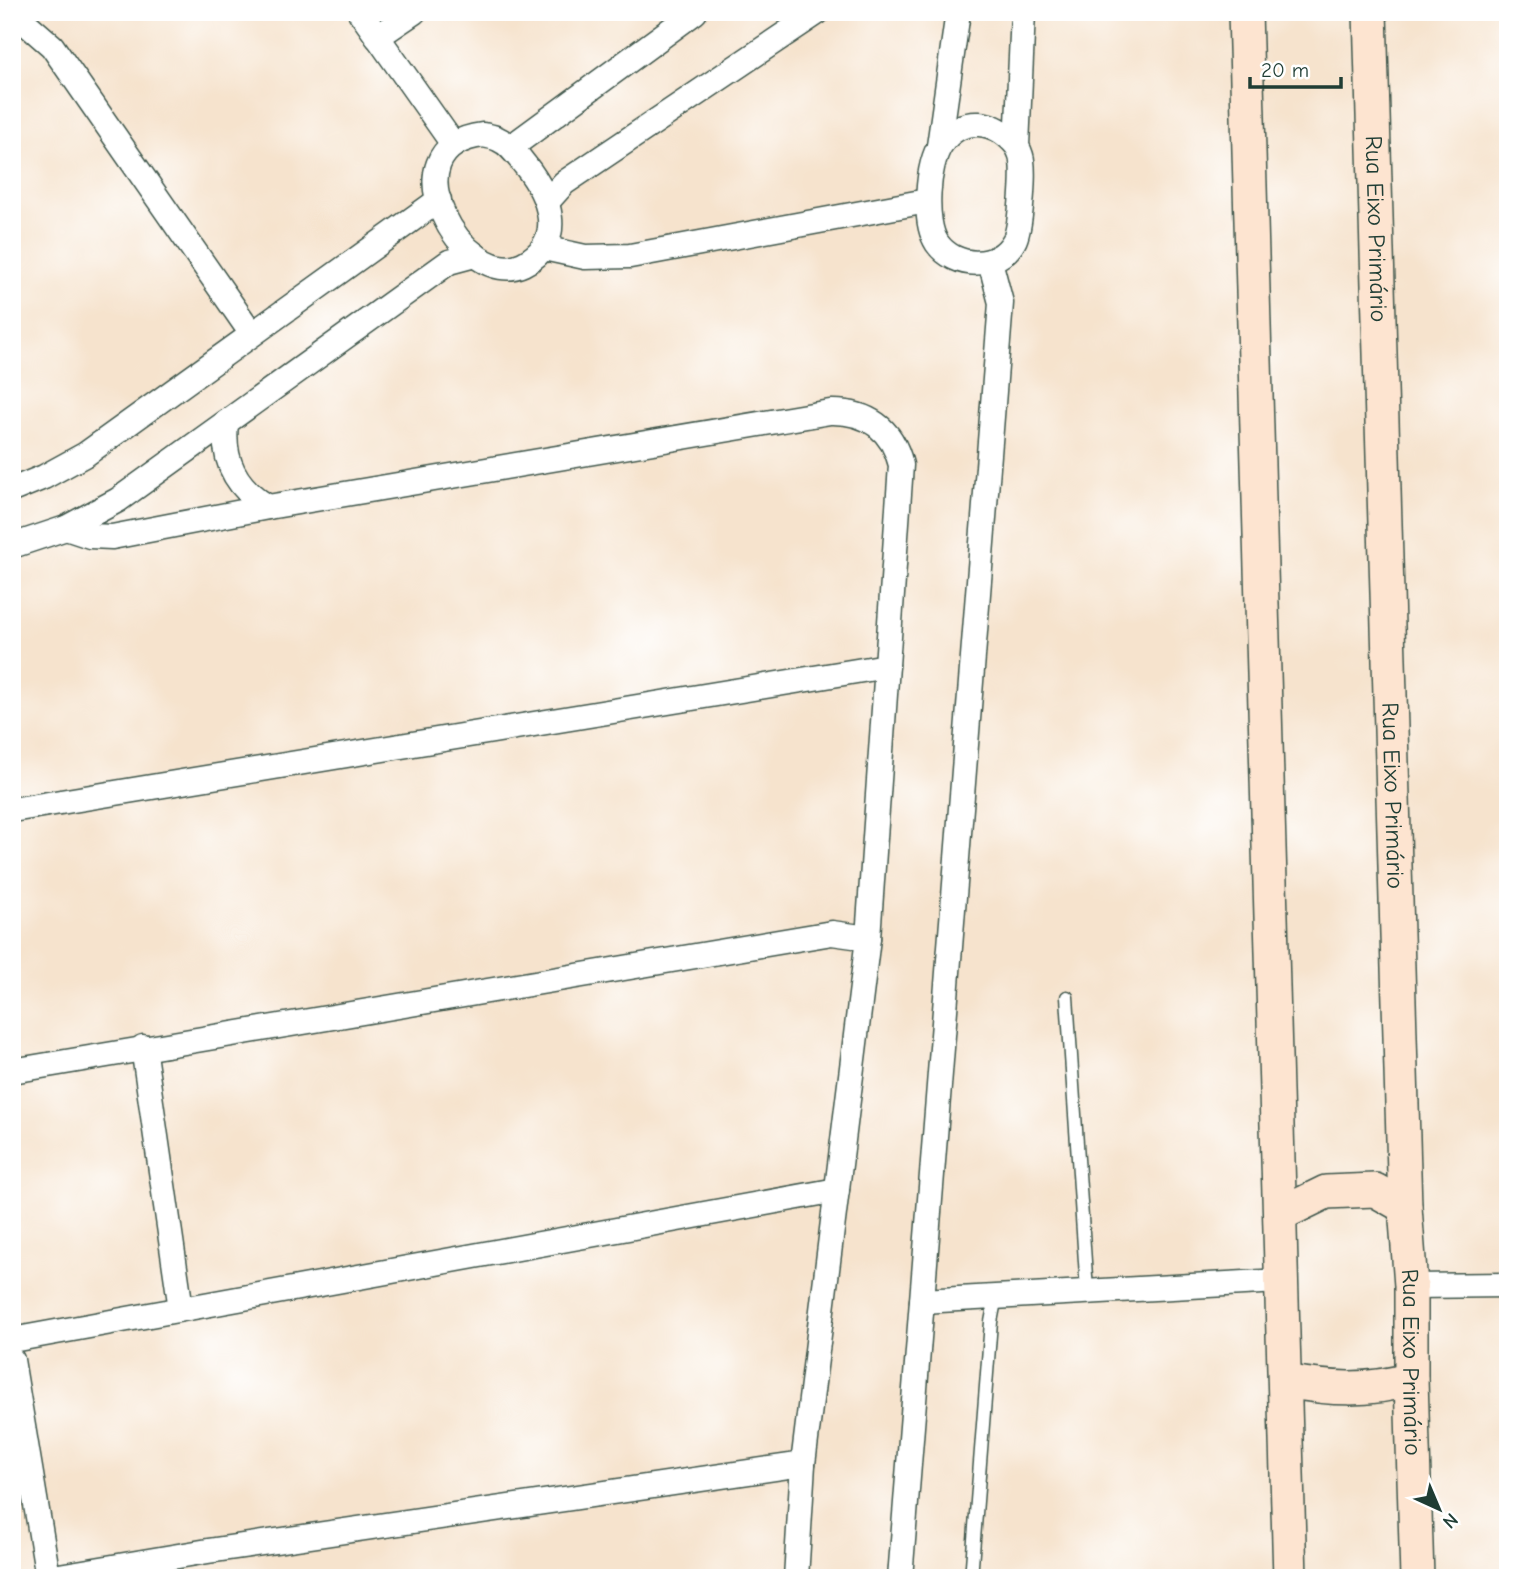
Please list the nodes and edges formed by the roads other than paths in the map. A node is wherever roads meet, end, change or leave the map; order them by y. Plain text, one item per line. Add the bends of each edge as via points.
1 (13, 12) edge
2 (360, 12) edge
3 (414, 12) edge
4 (695, 12) edge
5 (818, 12) edge
6 (958, 12) edge
7 (1023, 12) edge
8 (1245, 12) edge
9 (1370, 12) edge
10 (377, 37) junction
11 (453, 144) junction
12 (939, 146) junction
13 (1017, 146) junction
14 (511, 148) junction
15 (439, 200) junction
16 (928, 201) junction
17 (547, 202) junction
18 (544, 248) junction
19 (475, 255) junction
20 (990, 261) junction
21 (252, 334) junction
22 (226, 423) junction
23 (14, 485) edge
24 (268, 507) junction
25 (66, 528) junction
26 (12, 546) edge
27 (887, 666) junction
28 (12, 810) edge
29 (868, 938) junction
30 (1068, 997) dead end
31 (143, 1047) junction
32 (12, 1071) edge
33 (837, 1190) junction
34 (1405, 1207) junction
35 (1281, 1214) junction
36 (1281, 1281) junction
37 (1508, 1284) edge
38 (1411, 1286) junction
39 (1087, 1291) junction
40 (996, 1296) junction
41 (922, 1301) junction
42 (181, 1310) junction
43 (12, 1340) edge
44 (12, 1360) edge
45 (1411, 1379) junction
46 (1285, 1381) junction
47 (803, 1464) junction
48 (48, 1578) edge
49 (796, 1578) edge
50 (900, 1578) edge
51 (971, 1578) edge
52 (1290, 1578) edge
53 (1417, 1578) edge

1 - 21 street via 52,46
2 - 10 street
3 - 10 street
4 - 14 street
5 - 17 street via 564,183
6 - 12 street
7 - 13 street
8 - 35 street
9 - 34 street, Rua Eixo Primário
10 - 11 street
11 - 14 street via 483,135
11 - 15 street via 436,169
12 - 13 street via 963,126 978,123 1007,133
12 - 16 street
13 - 20 street via 1022,160 1019,226 1014,241
14 - 17 street via 532,173
15 - 19 street via 451,230
15 - 21 street
16 - 18 street via 630,256 585,257
16 - 20 street via 930,227 946,253 975,264
17 - 18 street via 551,218
18 - 19 street via 533,259 503,268
19 - 22 street via 449,262
20 - 41 street via 1001,303
21 - 23 street via 86,454 44,477
22 - 24 street via 226,457 232,473 253,498
22 - 25 street via 118,500
24 - 25 street via 112,537
24 - 27 street via 830,412 859,414 883,429 901,465
25 - 26 street
27 - 28 street
27 - 29 street
29 - 31 street via 832,933
29 - 33 street
30 - 39 lane
31 - 32 street
31 - 42 street
33 - 42 street
33 - 47 street
34 - 35 street via 1375,1190 1326,1192
34 - 38 street, Rua Eixo Primário
35 - 36 street
36 - 39 street
36 - 46 street
37 - 38 street
38 - 45 street, Rua Eixo Primário
39 - 40 street
40 - 41 street
40 - 51 lane
41 - 50 street
42 - 43 street
44 - 48 street
45 - 46 street via 1350,1390
45 - 53 street, Rua Eixo Primário
46 - 52 street
47 - 48 street
47 - 49 street

